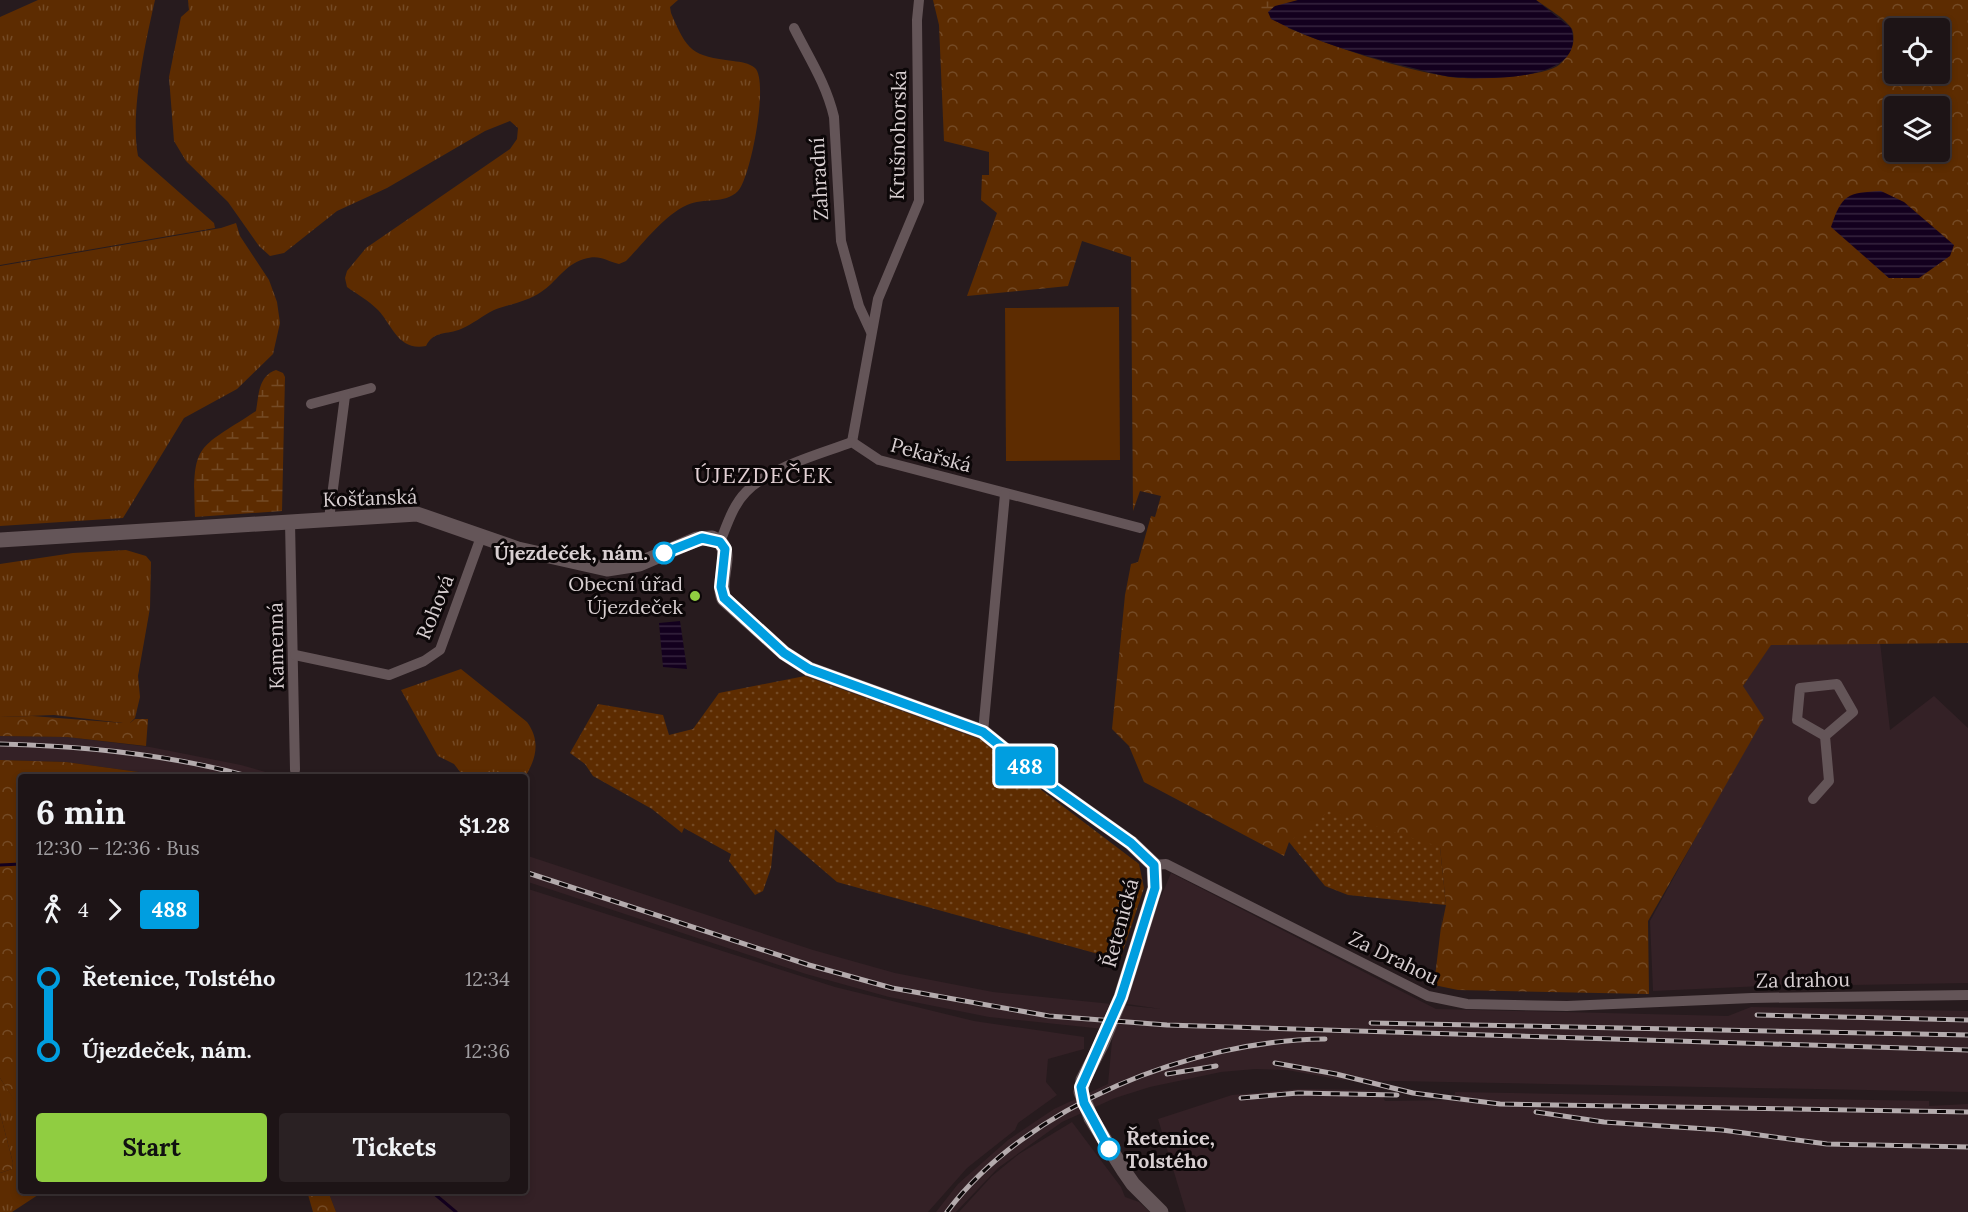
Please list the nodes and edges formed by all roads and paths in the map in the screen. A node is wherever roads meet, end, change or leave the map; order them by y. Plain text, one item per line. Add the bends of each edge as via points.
1 (919, 0) edge
2 (794, 28) dead end
3 (872, 332) junction
4 (371, 388) dead end
5 (345, 396) junction
6 (311, 404) dead end
7 (852, 442) junction
8 (1005, 494) junction
9 (329, 519) junction
10 (290, 522) junction
11 (1140, 528) dead end
12 (482, 537) junction
13 (0, 540) edge
14 (720, 542) junction
15 (295, 655) junction
16 (983, 732) junction
17 (1826, 736) junction
18 (295, 770) dead end
19 (1813, 799) dead end
20 (1154, 865) junction
21 (1968, 995) edge
22 (1638, 1005) joint
23 (1161, 1212) edge

1 - 3 street, Krušnohorská via 919,201 878,299
2 - 3 street, Zahradní via 829,96 834,117 841,241 859,306
3 - 7 street, Krušnohorská
4 - 5 street
5 - 6 street
5 - 9 street
7 - 8 street, Pekařská via 879,460
7 - 14 street via 753,486 736,506
8 - 11 street, Pekařská
8 - 16 street
9 - 10 street, Košťanská
9 - 12 street, Košťanská via 417,514
10 - 13 street, Košťanská
10 - 15 street, Kamenná
12 - 14 street, Košťanská via 599,568 632,566 697,539
12 - 15 street, Rohová via 440,650 433,656 389,675
14 - 16 street, Řetenická via 725,549 721,587 725,601 784,653 804,666
15 - 18 street, Kamenná
16 - 20 street, Řetenická via 1131,843
17 - 17 street via 1853,712 1837,684 1800,688 1797,720
17 - 19 street via 1829,781
20 - 22 street, Za Drahou via 1166,864 1440,1000 1478,1004
20 - 23 street, Řetenická via 1155,888 1121,997 1081,1092 1091,1118 1133,1185
21 - 22 street, Za drahou via 1752,998

